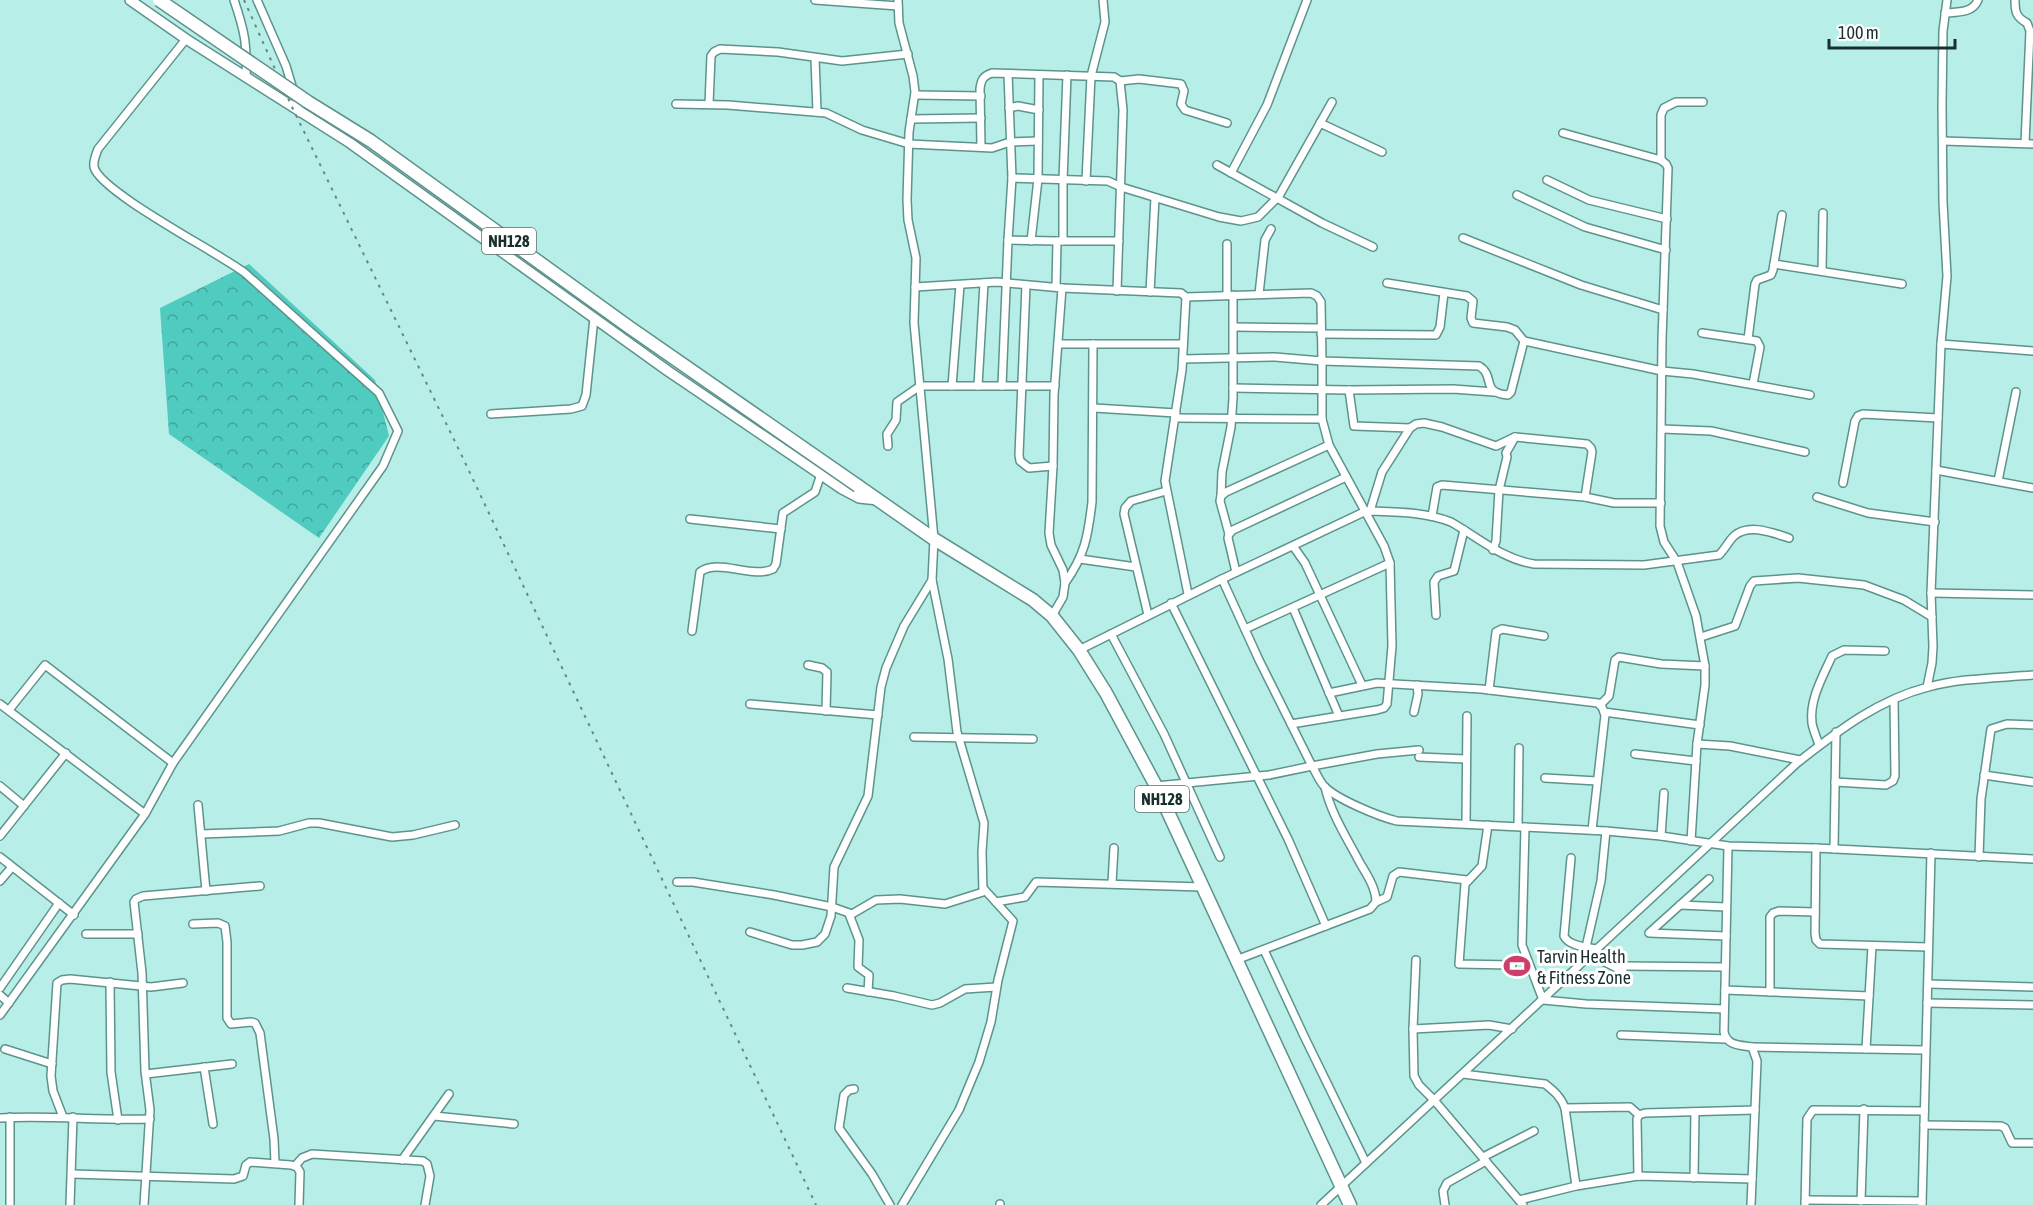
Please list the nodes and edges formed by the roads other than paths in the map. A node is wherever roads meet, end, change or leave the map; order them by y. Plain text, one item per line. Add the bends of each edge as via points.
1 (130, 0) edge
2 (159, 0) edge
3 (234, 0) edge
4 (257, 0) edge
5 (815, 0) edge
6 (1103, 0) edge
7 (1307, 0) edge
8 (1947, 0) edge
9 (1978, 0) edge
10 (2015, 0) edge
11 (898, 3) edge
12 (1945, 13) junction
13 (2031, 26) edge
14 (186, 39) junction
15 (908, 54) junction
16 (815, 58) junction
17 (1008, 74) junction
18 (1039, 75) junction
19 (1067, 75) junction
20 (1091, 76) junction
21 (246, 78) junction
22 (1120, 81) junction
23 (915, 95) junction
24 (981, 96) junction
25 (1332, 102) dead end
26 (1703, 102) dead end
27 (676, 104) dead end
28 (709, 104) junction
29 (1009, 108) junction
30 (1039, 110) junction
31 (300, 112) junction
32 (817, 112) junction
33 (981, 118) junction
34 (911, 119) junction
35 (1227, 123) dead end
36 (1320, 123) junction
37 (1563, 133) dead end
38 (1038, 141) junction
39 (1942, 141) junction
40 (1010, 142) junction
41 (2029, 143) edge
42 (909, 144) junction
43 (981, 147) junction
44 (1382, 152) dead end
45 (1661, 160) junction
46 (1217, 165) dead end
47 (1232, 173) junction
48 (1012, 178) junction
49 (1038, 179) junction
50 (1063, 180) junction
51 (1547, 180) dead end
52 (1086, 181) junction
53 (1121, 187) junction
54 (1517, 195) dead end
55 (1155, 198) junction
56 (1276, 199) junction
57 (1823, 213) dead end
58 (1782, 215) dead end
59 (1667, 219) junction
60 (1271, 229) dead end
61 (1463, 238) dead end
62 (1008, 240) junction
63 (1032, 241) junction
64 (1060, 241) junction
65 (1119, 241) junction
66 (1227, 244) dead end
67 (1373, 247) dead end
68 (1666, 250) junction
69 (1774, 264) junction
70 (1822, 271) junction
71 (984, 283) junction
72 (1006, 283) junction
73 (1387, 284) dead end
74 (1902, 284) dead end
75 (960, 285) junction
76 (1026, 285) junction
77 (915, 287) junction
78 (1059, 288) junction
79 (1117, 291) junction
80 (1150, 292) junction
81 (1444, 293) junction
82 (1259, 294) junction
83 (1230, 295) junction
84 (1186, 297) junction
85 (1663, 310) junction
86 (594, 318) junction
87 (1233, 327) junction
88 (1321, 331) junction
89 (1702, 333) dead end
90 (1748, 339) junction
91 (1524, 341) junction
92 (1058, 344) junction
93 (1094, 344) junction
94 (1183, 344) junction
95 (1941, 344) junction
96 (2033, 351) edge
97 (1233, 358) junction
98 (1183, 359) junction
99 (1322, 360) junction
100 (1662, 371) junction
101 (1753, 384) junction
102 (920, 386) junction
103 (952, 386) junction
104 (978, 386) junction
105 (1055, 386) junction
106 (1002, 387) junction
107 (1022, 387) junction
108 (1233, 387) junction
109 (1322, 389) junction
110 (1349, 390) junction
111 (1494, 392) junction
112 (2016, 392) dead end
113 (1810, 395) dead end
114 (1094, 408) junction
115 (491, 414) dead end
116 (1175, 415) junction
117 (1232, 418) junction
118 (1938, 418) junction
119 (1322, 419) junction
120 (1410, 428) junction
121 (1662, 429) junction
122 (1515, 437) junction
123 (1329, 445) junction
124 (888, 446) dead end
125 (1496, 446) junction
126 (1805, 452) dead end
127 (1506, 453) junction
128 (1053, 466) junction
129 (1936, 470) junction
130 (820, 474) junction
131 (1346, 477) junction
132 (1998, 481) junction
133 (1843, 483) dead end
134 (2033, 488) edge
135 (1499, 490) junction
136 (1166, 491) junction
137 (1221, 496) junction
138 (1585, 497) junction
139 (1817, 497) dead end
140 (878, 500) junction
141 (1661, 503) junction
142 (1367, 511) junction
143 (1432, 516) junction
144 (690, 519) dead end
145 (1935, 522) junction
146 (781, 529) junction
147 (1464, 530) junction
148 (1229, 534) junction
149 (1789, 538) dead end
150 (934, 539) junction
151 (1293, 546) junction
152 (1493, 550) junction
153 (1080, 559) junction
154 (1677, 562) junction
155 (1390, 563) junction
156 (1136, 567) junction
157 (1236, 572) junction
158 (1222, 579) junction
159 (933, 580) junction
160 (1065, 583) junction
161 (1931, 593) junction
162 (1188, 594) junction
163 (2033, 595) edge
164 (1320, 596) junction
165 (1171, 603) junction
166 (1293, 608) junction
167 (1148, 615) junction
168 (1436, 615) dead end
169 (1052, 616) junction
170 (1932, 617) junction
171 (1245, 629) junction
172 (692, 631) dead end
173 (1111, 634) junction
174 (1544, 636) dead end
175 (1701, 637) junction
176 (1079, 650) junction
177 (1885, 651) dead end
178 (808, 665) dead end
179 (1705, 666) junction
180 (2033, 675) edge
181 (1389, 683) junction
182 (1362, 685) junction
183 (1417, 685) junction
184 (1927, 687) junction
185 (1489, 690) junction
186 (1329, 693) junction
187 (1894, 700) junction
188 (0, 704) edge
189 (750, 704) dead end
190 (1602, 709) junction
191 (9, 710) junction
192 (826, 711) junction
193 (1414, 712) dead end
194 (878, 715) junction
195 (1339, 716) junction
196 (1467, 717) dead end
197 (1291, 724) junction
198 (1700, 725) junction
199 (2033, 725) edge
200 (1836, 732) junction
201 (914, 737) dead end
202 (960, 739) junction
203 (1033, 739) dead end
204 (1697, 744) junction
205 (1819, 746) junction
206 (1519, 748) dead end
207 (66, 753) junction
208 (1635, 754) dead end
209 (1466, 759) junction
210 (1800, 760) junction
211 (1696, 762) junction
212 (173, 764) junction
213 (1312, 766) junction
214 (1984, 775) junction
215 (1257, 776) junction
216 (1545, 778) dead end
217 (1597, 781) junction
218 (1835, 782) junction
219 (2033, 782) edge
220 (1187, 783) junction
221 (0, 786) edge
222 (1156, 786) junction
223 (1324, 786) junction
224 (1664, 793) dead end
225 (198, 805) dead end
226 (24, 806) junction
227 (146, 814) junction
228 (1466, 823) junction
229 (455, 825) dead end
230 (1488, 825) junction
231 (1521, 827) junction
232 (1592, 830) junction
233 (1606, 831) junction
234 (201, 834) junction
235 (0, 836) edge
236 (1661, 836) junction
237 (1691, 841) junction
238 (1710, 844) junction
239 (1728, 846) junction
240 (1114, 848) dead end
241 (1815, 848) junction
242 (1834, 849) junction
243 (1931, 853) junction
244 (0, 857) edge
245 (1220, 857) dead end
246 (1979, 857) junction
247 (1571, 858) dead end
248 (2033, 859) edge
249 (12, 867) junction
250 (1708, 879) dead end
251 (1467, 880) junction
252 (0, 881) edge
253 (677, 882) dead end
254 (1112, 883) junction
255 (260, 886) dead end
256 (1202, 887) junction
257 (984, 889) junction
258 (206, 891) junction
259 (996, 902) junction
260 (1376, 902) junction
261 (59, 903) junction
262 (1680, 905) junction
263 (832, 907) junction
264 (1726, 907) junction
265 (1815, 912) junction
266 (849, 914) junction
267 (74, 915) junction
268 (193, 924) dead end
269 (1326, 926) junction
270 (750, 932) dead end
271 (86, 934) dead end
272 (138, 934) junction
273 (1726, 936) junction
274 (1872, 946) junction
275 (1586, 947) junction
276 (1928, 947) junction
277 (1264, 950) junction
278 (1597, 950) junction
279 (1236, 960) junction
280 (1416, 960) dead end
281 (1512, 965) dead end
282 (1725, 967) junction
283 (110, 982) junction
284 (183, 983) dead end
285 (1929, 984) junction
286 (142, 986) junction
287 (996, 987) junction
288 (2033, 987) edge
289 (0, 988) edge
290 (847, 988) dead end
291 (1725, 990) junction
292 (868, 992) junction
293 (1770, 992) junction
294 (0, 995) edge
295 (1869, 996) junction
296 (1543, 1000) junction
297 (9, 1003) junction
298 (1927, 1004) junction
299 (2033, 1005) edge
300 (1724, 1009) junction
301 (0, 1015) edge
302 (1413, 1029) junction
303 (1512, 1029) junction
304 (1621, 1035) dead end
305 (1725, 1039) junction
306 (1752, 1047) junction
307 (5, 1048) dead end
308 (1866, 1049) junction
309 (1925, 1050) junction
310 (52, 1064) junction
311 (232, 1064) dead end
312 (204, 1067) junction
313 (146, 1074) junction
314 (1463, 1074) junction
315 (854, 1089) dead end
316 (449, 1094) dead end
317 (1434, 1100) junction
318 (1565, 1108) junction
319 (1755, 1110) junction
320 (1864, 1110) junction
321 (1924, 1111) junction
322 (1695, 1112) junction
323 (1639, 1115) junction
324 (434, 1116) junction
325 (10, 1117) junction
326 (63, 1117) junction
327 (73, 1117) junction
328 (0, 1118) edge
329 (150, 1119) junction
330 (118, 1120) junction
331 (213, 1124) dead end
332 (514, 1124) dead end
333 (1924, 1125) junction
334 (1533, 1131) dead end
335 (2033, 1143) edge
336 (1484, 1159) junction
337 (402, 1160) junction
338 (275, 1163) junction
339 (1366, 1163) junction
340 (296, 1166) junction
341 (72, 1174) junction
342 (1638, 1176) junction
343 (146, 1178) junction
344 (1694, 1178) junction
345 (1752, 1179) junction
346 (1341, 1186) junction
347 (1576, 1186) junction
348 (1861, 1201) junction
349 (1521, 1203) edge
350 (1806, 1203) edge
351 (1922, 1203) edge
352 (10, 1205) edge
353 (70, 1205) edge
354 (144, 1205) edge
355 (299, 1205) edge
356 (425, 1205) edge
357 (890, 1205) edge
358 (902, 1205) edge
359 (1321, 1205) edge
360 (1350, 1205) edge
361 (1445, 1205) edge
362 (1751, 1205) edge

1 - 14 street
2 - 140 highway, NH128, bridge via 379,147
3 - 21 street via 245,31
4 - 31 street via 286,66
5 - 11 street
6 - 20 street via 1105,22
7 - 47 street via 1267,105
8 - 12 street
9 - 12 street via 1970,10
10 - 13 street via 2018,18
11 - 15 street
12 - 39 street
13 - 41 street
14 - 21 street
14 - 212 street via 98,149 94,167 101,177 152,216 245,273 379,393 398,431 383,466
15 - 16 street via 842,62
15 - 23 street
16 - 28 street via 717,50 710,59
16 - 32 street
17 - 18 street
17 - 24 street via 984,77
17 - 29 street
18 - 19 street
18 - 30 street
19 - 20 street
19 - 50 street
20 - 22 street
20 - 52 street
21 - 31 street
22 - 35 street via 1135,78 1181,84 1181,104 1185,110
22 - 53 street via 1124,111
23 - 24 street
23 - 34 street
24 - 33 street
25 - 36 street
26 - 45 street via 1676,102 1664,108
27 - 28 street
28 - 32 street
29 - 30 street
29 - 40 street
30 - 38 street
31 - 86 street
32 - 42 street
33 - 34 street
33 - 43 street
34 - 42 street
36 - 44 street
36 - 56 street
37 - 45 street
38 - 40 street
38 - 49 street
39 - 41 street
39 - 95 street via 1947,276
40 - 43 street
40 - 48 street
42 - 43 street
42 - 77 street via 907,200 916,258
45 - 59 street via 1669,174
46 - 47 street
47 - 56 street
48 - 49 street
48 - 62 street
49 - 50 street
49 - 63 street
50 - 52 street
50 - 64 street
51 - 59 street via 1589,200
52 - 53 street
53 - 55 street
53 - 65 street
54 - 68 street via 1585,227
55 - 56 street via 1241,221 1258,217
55 - 80 street
56 - 67 street
57 - 70 street
58 - 69 street
59 - 68 street
60 - 82 street via 1264,240
61 - 85 street via 1581,285
62 - 63 street
62 - 72 street
63 - 64 street
64 - 65 street
64 - 78 street
65 - 79 street
66 - 83 street
68 - 85 street
69 - 70 street
69 - 90 street via 1771,274 1755,284
70 - 74 street
71 - 72 street
71 - 75 street
71 - 104 street
72 - 76 street
72 - 106 street
73 - 81 street
75 - 77 street
75 - 103 street
76 - 78 street
76 - 107 street
77 - 102 street
78 - 79 street
78 - 92 street
79 - 80 street
80 - 84 street via 1181,293
81 - 88 street via 1436,334
81 - 91 street via 1471,298 1473,323 1507,327
82 - 83 street
82 - 88 street via 1317,296 1321,302
83 - 84 street
83 - 87 street
84 - 94 street
85 - 100 street
86 - 115 street via 582,406
86 - 130 street
87 - 88 street
87 - 97 street
88 - 99 street
89 - 90 street
90 - 101 street via 1757,341 1760,347
91 - 100 street
91 - 111 street via 1510,394
92 - 93 street
92 - 105 street
93 - 94 street
93 - 114 street
94 - 98 street
95 - 96 street
95 - 118 street
97 - 98 street
97 - 99 street
97 - 108 street
98 - 116 street
99 - 109 street
99 - 111 street via 1479,366 1486,372
100 - 101 street
100 - 121 street
101 - 113 street
102 - 103 street
102 - 124 street via 897,402 896,420 887,434
102 - 150 street
103 - 104 street
104 - 106 street
105 - 107 street
105 - 128 street
106 - 107 street
107 - 128 street via 1020,461 1029,468
108 - 109 street
108 - 117 street
109 - 110 street
109 - 119 street
110 - 111 street
110 - 120 street via 1354,426
112 - 132 street
114 - 116 street
114 - 153 street via 1092,502
116 - 117 street
116 - 136 street via 1165,471
117 - 119 street
117 - 137 street
118 - 129 street
118 - 133 street via 1858,416
119 - 123 street
120 - 125 street via 1424,423
120 - 142 street via 1382,472
121 - 126 street via 1712,431
121 - 141 street
122 - 125 street
122 - 127 street
122 - 138 street via 1589,445 1592,452
123 - 131 street
123 - 137 street
125 - 127 street
127 - 135 street
128 - 160 street via 1050,539
129 - 132 street
129 - 145 street
130 - 140 street via 859,498
130 - 146 street via 814,492 784,511
131 - 142 street
131 - 148 street
132 - 134 street
135 - 138 street
135 - 143 street via 1437,487
135 - 152 street
136 - 156 street via 1131,501 1125,508
136 - 162 street
137 - 148 street
138 - 141 street via 1614,503
139 - 145 street via 1868,513
140 - 150 highway, NH128
141 - 154 street via 1661,532
142 - 143 street
142 - 151 street
142 - 155 street
143 - 147 street
144 - 146 street
145 - 161 street
146 - 172 street via 773,569 763,572 709,567 700,572
147 - 152 street
147 - 168 street via 1454,571 1435,579
148 - 157 street
149 - 154 street via 1750,530 1734,536 1719,555
150 - 159 street
150 - 169 highway, NH128 via 1015,587
151 - 157 street
151 - 164 street
152 - 154 street via 1534,564
153 - 156 street
153 - 160 street
154 - 175 street
155 - 164 street
155 - 181 street
156 - 167 street
157 - 158 street
158 - 162 street
158 - 171 street
159 - 194 street via 892,651 881,687
159 - 202 street
160 - 169 street via 1063,597
161 - 163 street
161 - 170 street
162 - 165 street
164 - 166 street
164 - 182 street
165 - 167 street
165 - 215 street
166 - 171 street
166 - 186 street
167 - 173 street
169 - 176 highway, NH128
170 - 175 street via 1905,600 1864,585 1806,578 1756,580 1735,626
170 - 184 street via 1932,663
171 - 197 street
173 - 176 street
173 - 220 street
174 - 185 street via 1502,629 1496,632
175 - 179 street
176 - 222 highway, NH128
177 - 205 street via 1844,650 1832,656 1811,711
178 - 192 street via 827,672
179 - 190 street via 1618,657
179 - 198 street
180 - 184 street
181 - 182 street
181 - 183 street
181 - 195 street via 1384,708
182 - 186 street
183 - 185 street
183 - 193 street
184 - 187 street
185 - 190 street via 1592,701
186 - 195 street
187 - 200 street
187 - 218 street via 1893,782
188 - 191 street
189 - 192 street
190 - 198 street
190 - 217 street
191 - 207 street
191 - 212 street via 45,665
192 - 194 street
194 - 263 street via 868,796 837,857
195 - 197 street
196 - 209 street
197 - 213 street
198 - 204 street
199 - 214 street via 2007,724 1991,729
200 - 205 street
200 - 218 street
201 - 202 street
202 - 203 street
202 - 257 street via 984,823
204 - 210 street via 1730,746
204 - 211 street
205 - 210 street
206 - 231 street
207 - 226 street
207 - 227 street
208 - 211 street
209 - 213 street via 1377,754
209 - 228 street
210 - 238 street
211 - 237 street
212 - 227 street
213 - 215 street
213 - 223 street
214 - 219 street
214 - 246 street
215 - 220 street
215 - 269 street
216 - 217 street
217 - 232 street
218 - 242 street
220 - 222 street
220 - 245 street
221 - 226 street
222 - 256 highway, NH128
223 - 228 street via 1388,819
223 - 260 street
224 - 236 street
225 - 234 street
226 - 235 street
227 - 267 street
228 - 230 street
229 - 234 street via 392,837 319,823 279,831
230 - 231 street
230 - 251 street via 1482,866
231 - 232 street
231 - 296 street via 1522,945
232 - 233 street
233 - 236 street
233 - 275 street via 1601,881
234 - 258 street
236 - 237 street
237 - 238 street
238 - 239 street
238 - 278 street
239 - 241 street
239 - 264 street
240 - 254 street
241 - 242 street
241 - 265 street
242 - 243 street
243 - 246 street
243 - 276 street
244 - 249 street
246 - 248 street
247 - 275 street via 1564,936 1570,943
249 - 252 street
249 - 261 street
250 - 262 street
251 - 260 street via 1399,872 1393,876 1387,897
251 - 281 street via 1459,964
253 - 263 street
254 - 256 street
254 - 259 street via 1036,882 1025,897
255 - 258 street
256 - 279 highway, NH128
257 - 259 street
257 - 266 street via 981,894 945,904 876,900
258 - 272 street via 139,897 134,906
259 - 287 street via 1013,921
260 - 269 street via 1370,909
261 - 267 street
261 - 289 street
262 - 264 street
262 - 273 street via 1650,934
263 - 266 street
263 - 270 street via 825,933 817,942 792,945
264 - 273 street
265 - 274 street via 1816,940 1820,944
265 - 293 street via 1779,912 1770,917
266 - 292 street via 859,940 858,967 869,974
267 - 297 street
268 - 338 street via 225,926 227,1018 231,1024 251,1022 258,1028
269 - 277 street
271 - 272 street
272 - 286 street
273 - 282 street
274 - 276 street
274 - 295 street
275 - 278 street
276 - 285 street
277 - 279 street
277 - 339 street
278 - 282 street via 1599,959 1623,968
278 - 296 street
279 - 346 highway, NH128
280 - 302 street
282 - 291 street
283 - 286 street
283 - 310 street via 70,979 57,983
283 - 330 street via 111,1072
284 - 286 street
285 - 288 street
285 - 298 street
286 - 313 street
287 - 292 street via 965,989 932,1005
287 - 358 street via 987,1036 959,1110
290 - 292 street
291 - 293 street
291 - 300 street
293 - 295 street
294 - 297 street
295 - 308 street
296 - 300 street
296 - 303 street
297 - 301 street
298 - 299 street
298 - 309 street
300 - 305 street
302 - 303 street via 1489,1025
302 - 317 street via 1414,1076
303 - 314 street
304 - 305 street
305 - 306 street
306 - 308 street
306 - 319 street via 1757,1061
307 - 310 street
308 - 309 street
309 - 321 street
310 - 326 street via 52,1083
311 - 312 street
312 - 313 street
312 - 331 street
313 - 329 street
314 - 317 street
314 - 318 street via 1545,1084
315 - 357 street via 844,1095 839,1128
316 - 324 street
317 - 336 street
317 - 339 street
318 - 323 street via 1630,1107
318 - 347 street
319 - 322 street
319 - 345 street
320 - 321 street
320 - 348 street
320 - 350 street via 1817,1108 1810,1112
321 - 333 street
322 - 323 street
322 - 344 street
323 - 342 street
324 - 332 street
324 - 337 street
325 - 326 street
325 - 328 street
325 - 352 street
326 - 327 street
327 - 330 street
327 - 341 street
329 - 330 street
329 - 343 street
333 - 335 street via 2001,1126 2012,1143
333 - 351 street
334 - 336 street
336 - 349 street
336 - 361 street via 1447,1183 1443,1191
337 - 340 street via 312,1154
337 - 356 street via 427,1164 430,1176
338 - 340 street
338 - 343 street via 250,1162 243,1176 234,1179
339 - 346 street
340 - 355 street via 300,1172
341 - 343 street
341 - 353 street
342 - 344 street
342 - 347 street
343 - 354 street
344 - 345 street
345 - 362 street
346 - 359 street
346 - 360 highway, NH128
347 - 349 street
348 - 350 street
348 - 351 street

